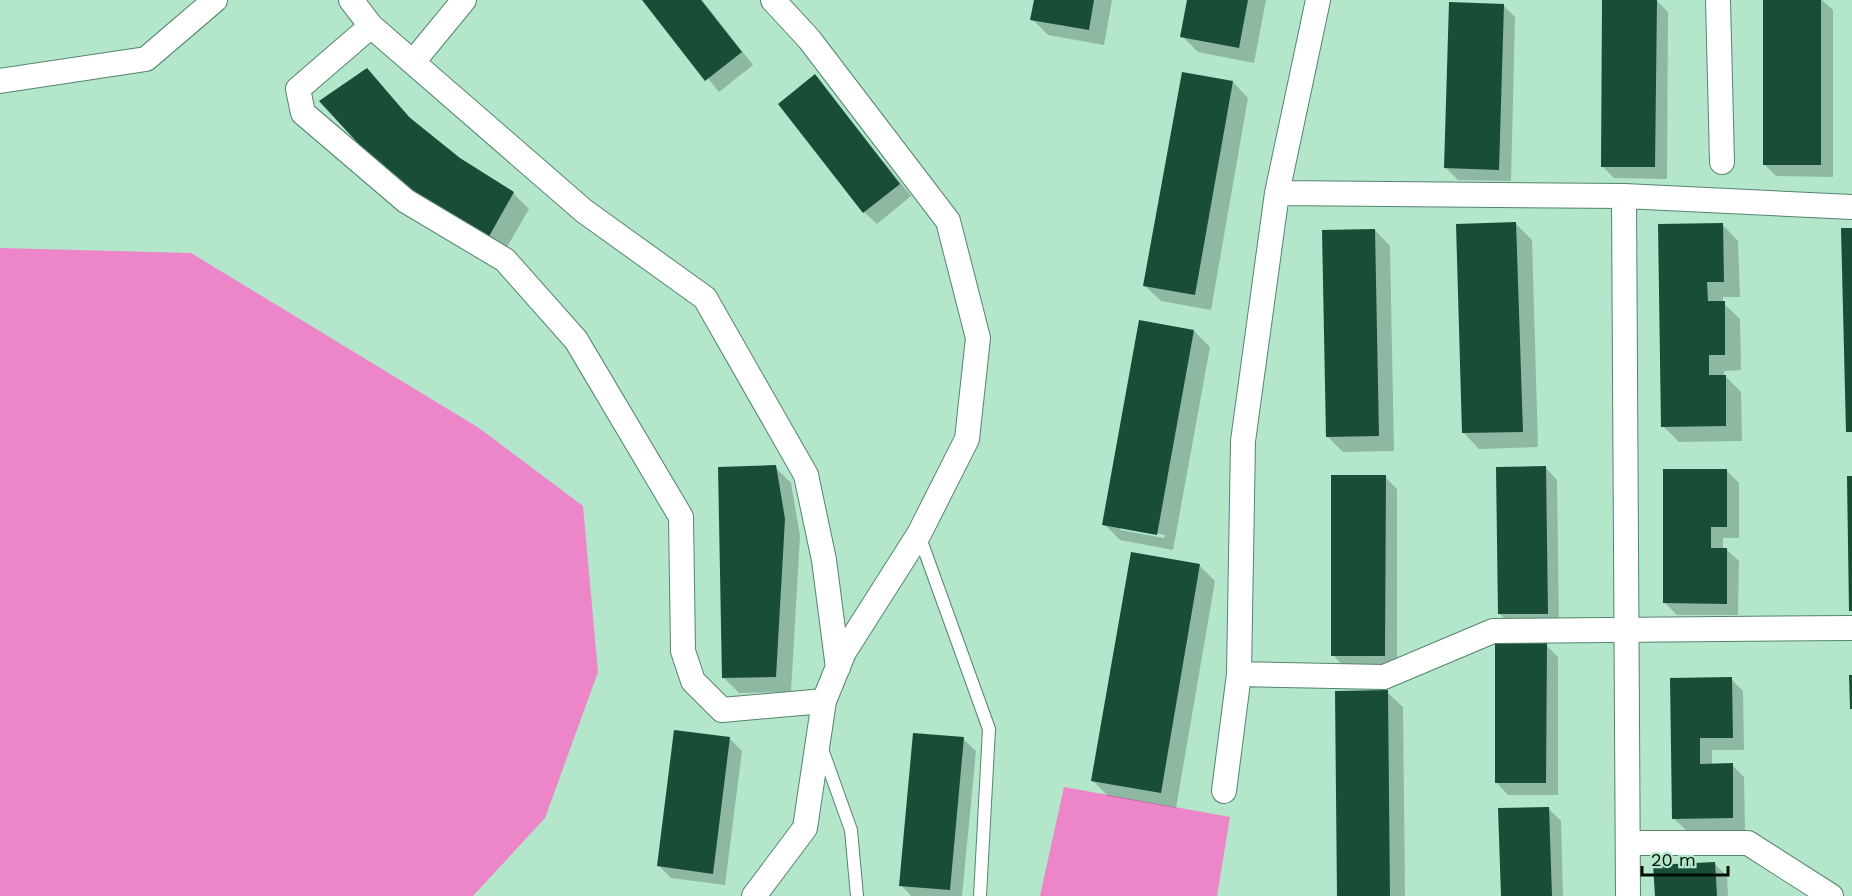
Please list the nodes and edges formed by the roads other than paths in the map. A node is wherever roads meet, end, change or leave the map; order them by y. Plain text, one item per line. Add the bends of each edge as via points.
1 (215, 0) edge
2 (351, 0) edge
3 (464, 0) edge
4 (773, 0) edge
5 (1318, 0) edge
6 (1719, 0) edge
7 (370, 26) junction
8 (413, 62) junction
9 (0, 81) edge
10 (1722, 162) dead end
11 (1277, 193) junction
12 (1624, 196) junction
13 (1852, 207) edge
14 (919, 534) junction
15 (1852, 628) edge
16 (1627, 630) junction
17 (838, 668) junction
18 (1239, 674) junction
19 (824, 701) junction
20 (818, 738) junction
21 (1224, 790) dead end
22 (1628, 843) junction
23 (754, 896) edge
24 (857, 896) edge
25 (980, 896) edge
26 (1628, 896) edge
27 (1832, 896) edge

1 - 9 street via 146,58
2 - 7 street
3 - 8 street
4 - 14 street via 808,39 948,220 978,338 967,439
5 - 11 street
6 - 10 street
7 - 8 street
7 - 19 street via 298,89 303,113 406,201 505,260 576,340 681,517 683,651 693,681 722,710
8 - 17 street via 584,211 705,298 806,475 824,560
11 - 12 street
11 - 18 street via 1243,441
12 - 13 street
12 - 16 street
14 - 17 street via 844,652
14 - 25 lane via 989,729
15 - 16 street
16 - 18 street via 1493,631 1384,677
16 - 22 street
17 - 19 street
18 - 21 street
19 - 20 street
20 - 23 street via 805,828
20 - 24 lane via 851,830
22 - 26 street
22 - 27 street via 1748,843

